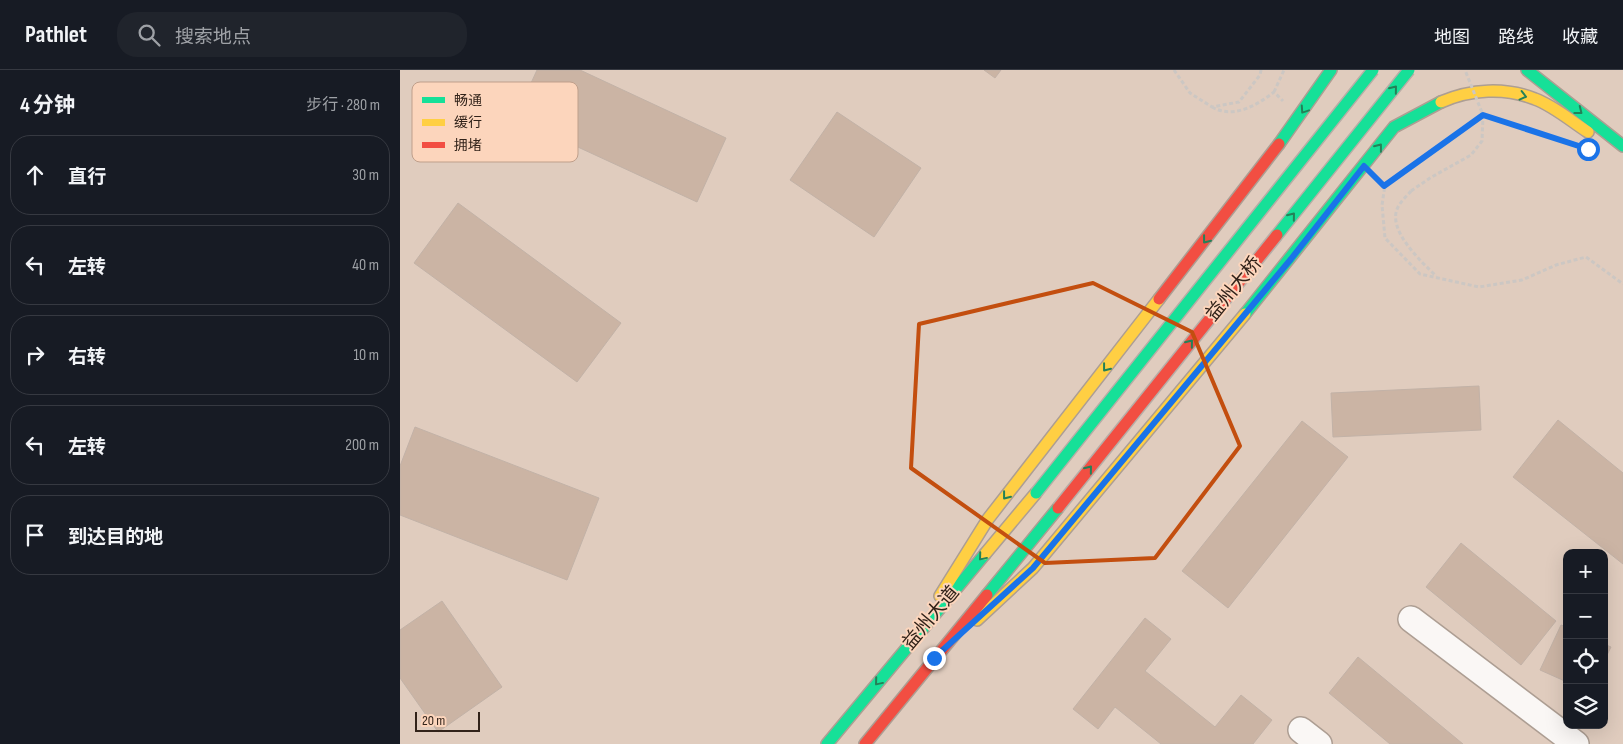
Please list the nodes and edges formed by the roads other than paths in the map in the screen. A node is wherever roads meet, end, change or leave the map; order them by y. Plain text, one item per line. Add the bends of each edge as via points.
1 (1331, 70) edge
2 (1373, 70) edge
3 (1409, 70) edge
4 (1527, 70) edge
5 (1623, 146) edge
6 (1623, 156) edge
7 (1036, 493) joint
8 (1058, 508) joint
9 (1411, 619) dead end
10 (914, 638) junction
11 (934, 658) junction
12 (827, 744) edge
13 (864, 744) edge
14 (1576, 744) edge

1 -> 10 main road via 1300,116 988,519
2 - 7 main road, 益州大桥, bridge
8 -> 3 main road, 益州大桥, bridge
4 -> 5 main road
11 -> 6 main road via 1033,568 1291,259 1394,128 1451,98 1496,89 1536,99
7 -> 10 main road, 益州大道
8 - 11 main road, 益州大道
9 - 14 street
10 -> 12 main road, 益州大道
11 - 13 main road, 益州大道

